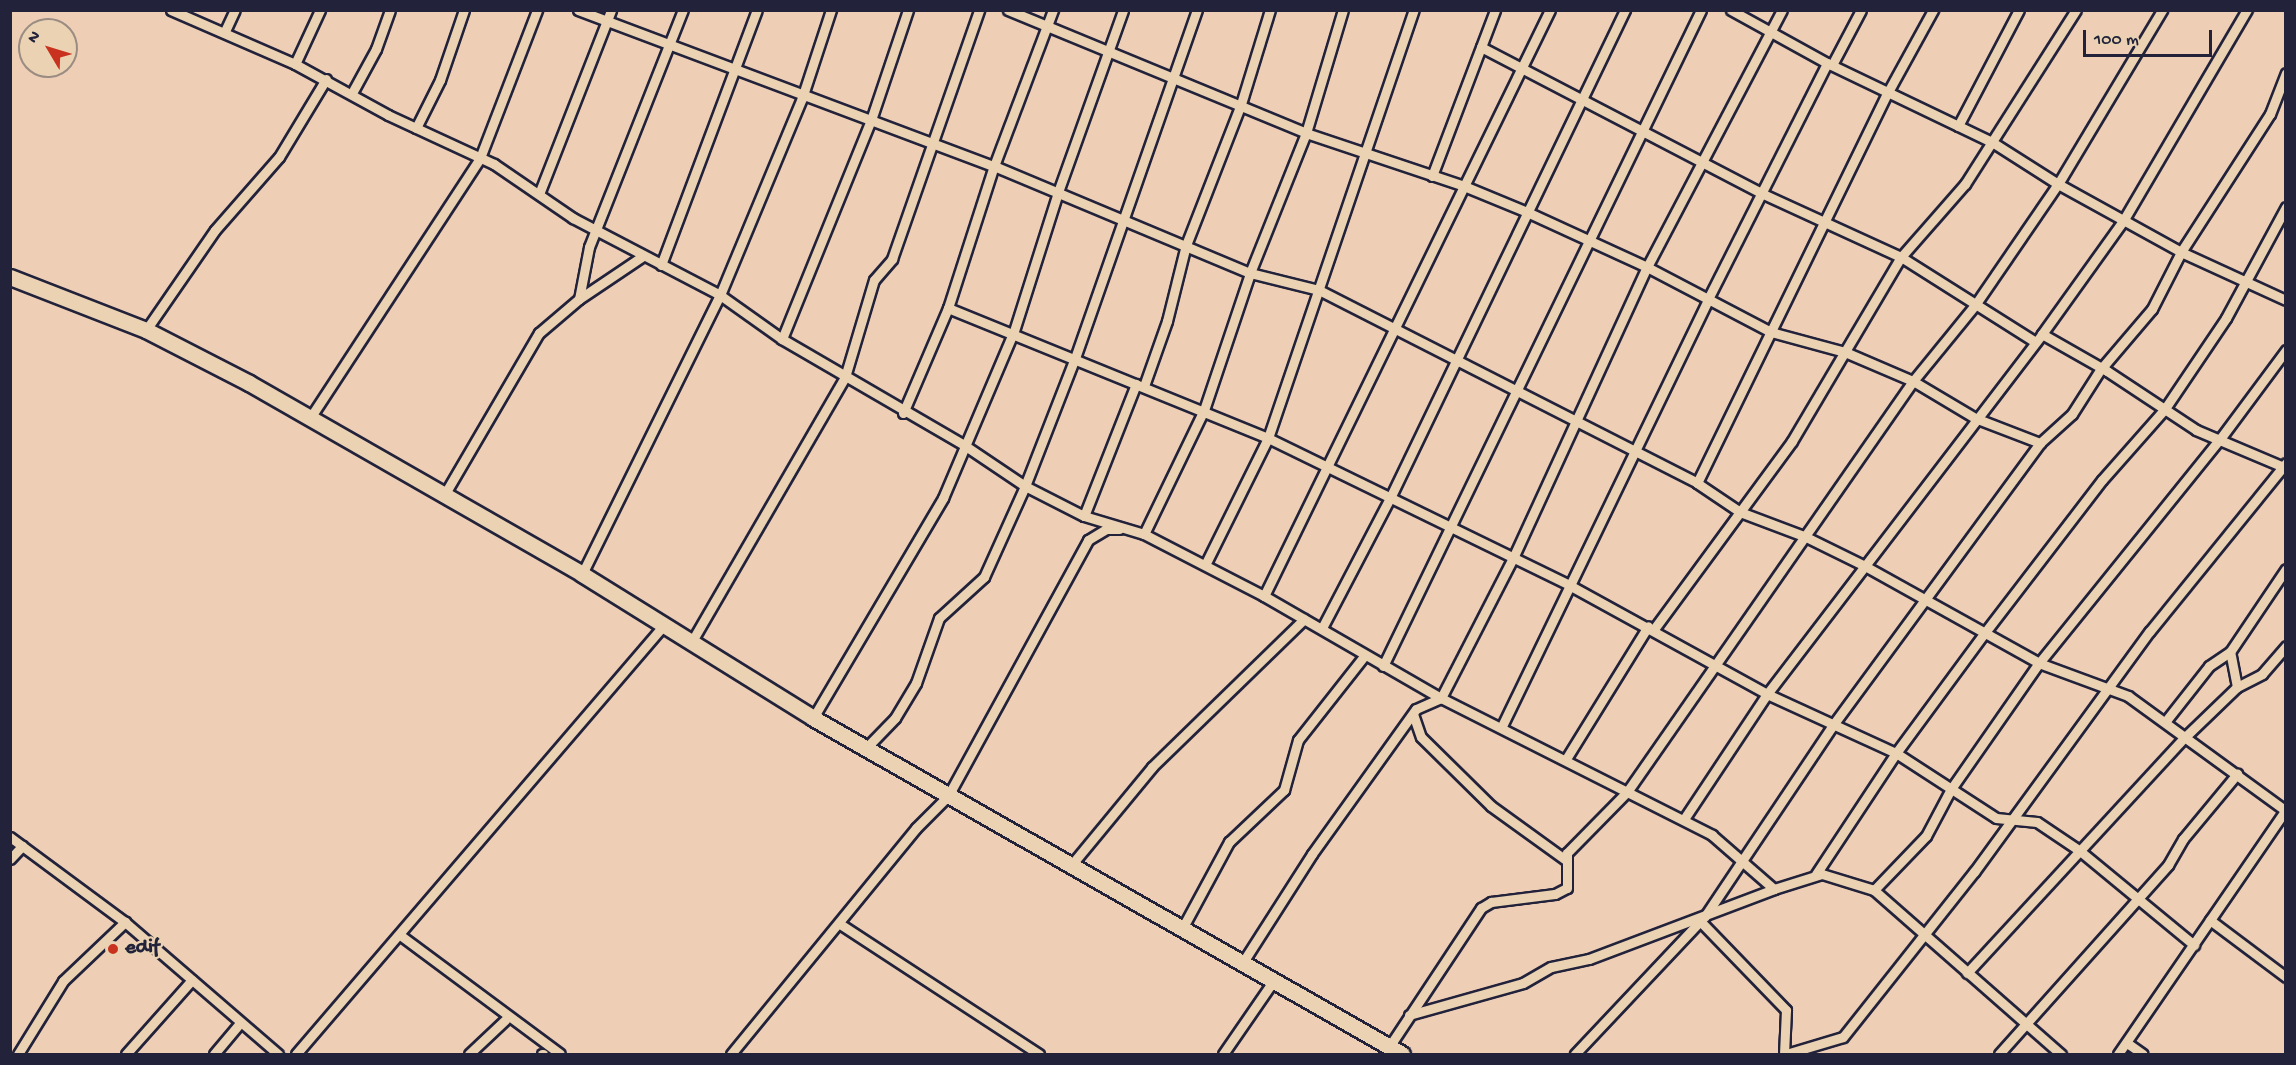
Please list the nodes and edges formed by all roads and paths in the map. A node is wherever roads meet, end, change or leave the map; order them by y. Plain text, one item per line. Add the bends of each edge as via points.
1 (171, 10) edge
2 (235, 10) edge
3 (320, 10) edge
4 (390, 10) edge
5 (464, 10) edge
6 (537, 10) edge
7 (578, 10) edge
8 (611, 10) edge
9 (683, 10) edge
10 (757, 10) edge
11 (831, 10) edge
12 (908, 10) edge
13 (979, 10) edge
14 (1008, 10) edge
15 (1053, 10) edge
16 (1123, 10) edge
17 (1197, 10) edge
18 (1270, 10) edge
19 (1343, 10) edge
20 (1414, 10) edge
21 (1494, 10) edge
22 (1550, 10) edge
23 (1625, 10) edge
24 (1701, 10) edge
25 (1731, 10) edge
26 (1782, 10) edge
27 (1861, 10) edge
28 (1933, 10) edge
29 (2019, 10) edge
30 (2076, 10) edge
31 (2162, 10) edge
32 (2247, 10) edge
33 (608, 21) junction
34 (1048, 27) junction
35 (225, 31) junction
36 (1772, 32) junction
37 (671, 45) junction
38 (1481, 47) junction
39 (1108, 54) junction
40 (295, 64) junction
41 (1829, 64) junction
42 (1522, 69) junction
43 (736, 72) junction
44 (2286, 73) edge
45 (326, 79) junction
46 (1174, 80) junction
47 (1888, 92) junction
48 (352, 93) junction
49 (802, 98) junction
50 (1583, 98) junction
51 (1241, 104) junction
52 (871, 120) junction
53 (1958, 126) junction
54 (416, 128) junction
55 (1642, 130) junction
56 (1306, 133) junction
57 (1992, 142) junction
58 (931, 143) junction
59 (1366, 156) junction
60 (480, 158) junction
61 (1702, 160) junction
62 (994, 166) junction
63 (1432, 176) junction
64 (2058, 184) junction
65 (1464, 186) junction
66 (1058, 192) junction
67 (1761, 193) junction
68 (539, 194) junction
69 (2286, 207) edge
70 (1527, 212) junction
71 (1123, 221) junction
72 (1824, 221) junction
73 (2123, 221) junction
74 (596, 230) junction
75 (1590, 241) junction
76 (1186, 245) junction
77 (2181, 252) junction
78 (643, 256) junction
79 (1901, 257) junction
80 (661, 265) junction
81 (1647, 267) junction
82 (1250, 273) junction
83 (10, 277) edge
84 (2242, 282) junction
85 (1318, 290) junction
86 (720, 295) junction
87 (579, 299) junction
88 (1708, 299) junction
89 (2286, 300) edge
90 (1975, 305) junction
91 (948, 308) junction
92 (1395, 328) junction
93 (146, 330) junction
94 (1014, 332) junction
95 (1771, 332) junction
96 (2038, 337) junction
97 (782, 339) junction
98 (2286, 350) edge
99 (1845, 352) junction
100 (1075, 358) junction
101 (1457, 358) junction
102 (2100, 370) junction
103 (845, 376) junction
104 (1913, 381) junction
105 (1140, 385) junction
106 (1517, 390) junction
107 (1204, 410) junction
108 (2164, 410) junction
109 (903, 413) junction
110 (310, 418) junction
111 (1975, 418) junction
112 (1575, 422) junction
113 (1268, 438) junction
114 (2220, 439) junction
115 (2040, 443) junction
116 (964, 446) junction
117 (1636, 453) junction
118 (2284, 466) edge
119 (1327, 468) junction
120 (1697, 483) junction
121 (1025, 486) junction
122 (443, 497) junction
123 (1390, 498) junction
124 (1740, 512) junction
125 (1084, 516) junction
126 (1451, 526) junction
127 (1131, 529) junction
128 (1144, 534) junction
129 (1804, 536) junction
130 (1513, 558) junction
131 (1205, 565) junction
132 (1865, 566) junction
133 (2286, 570) edge
134 (582, 574) junction
135 (1569, 585) junction
136 (1264, 596) junction
137 (1923, 601) junction
138 (1304, 620) junction
139 (664, 625) junction
140 (1651, 627) junction
141 (1322, 628) junction
142 (1983, 635) junction
143 (692, 642) junction
144 (2286, 646) edge
145 (2230, 652) junction
146 (1364, 656) junction
147 (2039, 663) junction
148 (1716, 664) junction
149 (1383, 666) junction
150 (2237, 687) junction
151 (2106, 689) junction
152 (1767, 694) junction
153 (1441, 698) junction
154 (1413, 714) junction
155 (813, 718) junction
156 (2165, 722) junction
157 (1833, 725) junction
158 (1502, 726) junction
159 (2185, 737) junction
160 (866, 748) junction
161 (1896, 753) junction
162 (1566, 759) junction
163 (2237, 774) junction
164 (1952, 789) junction
165 (1627, 792) junction
166 (948, 796) junction
167 (2285, 810) edge
168 (1684, 819) junction
169 (2010, 821) junction
170 (10, 837) edge
171 (22, 846) junction
172 (2080, 851) junction
173 (1741, 857) junction
174 (10, 860) edge
175 (1566, 860) junction
176 (1073, 863) junction
177 (1816, 874) junction
178 (1774, 889) junction
179 (1874, 890) junction
180 (2135, 898) junction
181 (1702, 919) junction
182 (2210, 920) junction
183 (125, 922) junction
184 (840, 924) junction
185 (1183, 927) junction
186 (400, 935) junction
187 (1923, 937) junction
188 (2194, 945) junction
189 (1244, 962) junction
190 (1967, 973) junction
191 (2286, 977) edge
192 (192, 980) junction
193 (1274, 980) junction
194 (1409, 1015) junction
195 (505, 1020) dead end
196 (240, 1023) junction
197 (2026, 1023) junction
198 (2127, 1042) junction
199 (1395, 1051) edge
200 (18, 1054) edge
201 (126, 1054) edge
202 (214, 1054) edge
203 (278, 1054) edge
204 (296, 1054) edge
205 (470, 1054) edge
206 (560, 1054) edge
207 (731, 1054) edge
208 (1039, 1054) edge
209 (1222, 1054) edge
210 (1575, 1054) edge
211 (1785, 1054) edge
212 (1999, 1054) edge
213 (2061, 1054) edge
214 (2118, 1054) edge
215 (2144, 1054) edge

1 - 35 street
2 - 35 street
3 - 40 street
4 - 48 street via 376,49
5 - 54 street via 440,80
6 - 60 street
7 - 33 street
8 - 33 street
9 - 37 street
10 - 43 street
11 - 49 street
12 - 52 street
13 - 58 street
14 - 34 street
15 - 34 street
16 - 39 street
17 - 46 street
18 - 51 street
19 - 56 street
20 - 59 street
21 - 38 street
22 - 42 street
23 - 50 street
24 - 55 street
25 - 36 street
26 - 36 street
27 - 41 street
28 - 47 street
29 - 53 street
30 - 57 street
31 - 64 street
32 - 73 street
33 - 37 street
33 - 68 street
34 - 39 street
34 - 62 street
35 - 40 street
36 - 41 street
36 - 61 street
37 - 43 street
37 - 74 street
38 - 42 street
38 - 63 street
39 - 46 street
39 - 66 street
40 - 45 street
41 - 47 street
41 - 67 street
42 - 50 street
42 - 65 street
43 - 49 street
43 - 80 street
44 - 77 street via 2270,114
45 - 48 street
45 - 93 street via 279,157 215,230
46 - 51 street
46 - 71 street
47 - 53 street
47 - 72 street
48 - 54 street
49 - 52 street
49 - 86 street
50 - 55 street
50 - 70 street
51 - 56 street
51 - 76 street
52 - 58 street
52 - 97 street
53 - 57 street
54 - 60 street
55 - 61 street
55 - 75 street
56 - 59 street
56 - 82 street
57 - 64 street
57 - 79 street via 1965,184
58 - 62 street
58 - 103 street via 892,260 874,280
59 - 63 street
59 - 85 street
60 - 68 street
60 - 110 street
61 - 67 street
61 - 81 street
62 - 66 street
62 - 91 street
63 - 65 street
64 - 73 street
64 - 90 street
65 - 70 street
65 - 92 street
66 - 71 street
66 - 94 street
67 - 72 street
67 - 88 street
68 - 74 street
69 - 84 street
70 - 75 street
70 - 101 street
71 - 76 street
71 - 100 street
72 - 79 street
72 - 95 street
73 - 77 street
73 - 96 street
74 - 78 street
74 - 87 street via 583,263
75 - 81 street
75 - 106 street
76 - 82 street
76 - 105 street via 1167,321
77 - 84 street
77 - 102 street via 2152,309
78 - 80 street
78 - 87 street
79 - 90 street
79 - 99 street
80 - 86 street
81 - 88 street
81 - 112 street
82 - 85 street
82 - 107 street
83 - 93 main road
84 - 89 street
84 - 108 street via 2226,318
85 - 92 street
85 - 113 street
86 - 97 street
86 - 134 street
87 - 122 street via 539,333
88 - 95 street
88 - 117 street
90 - 96 street
90 - 104 street
91 - 94 street
91 - 109 street
92 - 101 street
92 - 119 street
93 - 110 main road
94 - 100 street
94 - 116 street
95 - 99 street
95 - 120 street
96 - 102 street
96 - 111 street
97 - 103 street
98 - 114 street
99 - 104 street
99 - 124 street via 1792,441
100 - 105 street
100 - 121 street
101 - 106 street
101 - 123 street
102 - 108 street
102 - 115 street via 2072,414
103 - 109 street
103 - 143 street
104 - 111 street
104 - 129 street
105 - 107 street
105 - 125 street
106 - 112 street
106 - 126 street
107 - 113 street
107 - 128 street
108 - 114 street
108 - 142 street via 2102,480
109 - 116 street
110 - 122 main road
111 - 115 street
111 - 132 street
112 - 117 street
112 - 130 street
113 - 119 street
113 - 131 street
114 - 118 street
114 - 147 street
115 - 137 street
116 - 121 street
116 - 155 street via 944,498
117 - 120 street
117 - 135 street
118 - 151 street
119 - 123 street
119 - 136 street
120 - 124 street
121 - 125 street
121 - 160 street via 984,577 939,618 916,683 895,718
122 - 134 main road
123 - 126 street
123 - 141 street
124 - 129 street
124 - 140 street
125 - 127 street
126 - 130 street
126 - 149 street
127 - 128 street
127 - 166 street via 1106,529 1088,540
128 - 131 street
129 - 132 street
129 - 148 street
130 - 135 street
130 - 153 street
131 - 136 street
132 - 137 street
132 - 152 street
133 - 145 street
134 - 139 main road
135 - 140 street
135 - 158 street
136 - 138 street
137 - 142 street
137 - 157 street
138 - 141 street
138 - 176 street via 1152,767
139 - 143 main road
139 - 186 street
140 - 148 street
140 - 162 street
141 - 146 street
142 - 147 street
142 - 161 street
143 - 155 main road
144 - 150 street via 2262,674
145 - 150 street
145 - 156 street via 2210,666
146 - 149 street
146 - 185 street via 1298,740 1284,789 1230,842
147 - 151 street
147 - 164 street
148 - 152 street
148 - 165 street
149 - 153 street
150 - 159 street
151 - 156 street via 2128,696
151 - 169 street
152 - 157 street
152 - 168 street
153 - 154 street via 1423,704
153 - 158 street
154 - 175 street via 1421,737 1491,806
154 - 189 street via 1312,854
155 - 160 main road
156 - 159 street
157 - 161 street
157 - 173 street
158 - 162 street
159 - 163 street
159 - 172 street
160 - 166 main road
161 - 164 street
161 - 177 street
162 - 165 street
163 - 167 street
163 - 180 street via 2183,839 2168,865
164 - 169 street via 1996,818
164 - 179 street via 1926,836
165 - 168 street
165 - 175 street via 1567,853
166 - 176 main road
166 - 184 street via 916,828
167 - 182 street
168 - 173 street
169 - 172 street via 2027,818 2037,822
169 - 187 street
170 - 171 street
171 - 174 street
171 - 183 street
172 - 180 street
172 - 190 street
173 - 178 street
173 - 181 street
175 - 194 street via 1570,882 1561,892 1481,908
176 - 185 main road
177 - 178 street
177 - 179 street via 1842,877
178 - 181 street
179 - 187 street
180 - 188 street
180 - 197 street
181 - 194 street via 1589,959 1551,967 1523,983
181 - 210 street
181 - 211 street via 1786,1010
182 - 188 street
182 - 191 street
183 - 192 street
183 - 200 street via 63,981
184 - 207 street
184 - 208 street
185 - 189 main road
186 - 204 street
186 - 206 street
187 - 190 street
187 - 211 street via 1843,1037
188 - 198 street
189 - 193 main road
190 - 197 street
192 - 196 street
192 - 201 street
193 - 199 main road
193 - 209 street
194 - 199 street
195 - 205 street
196 - 202 street
196 - 203 street
197 - 212 street
197 - 213 street
198 - 214 street
198 - 215 street

